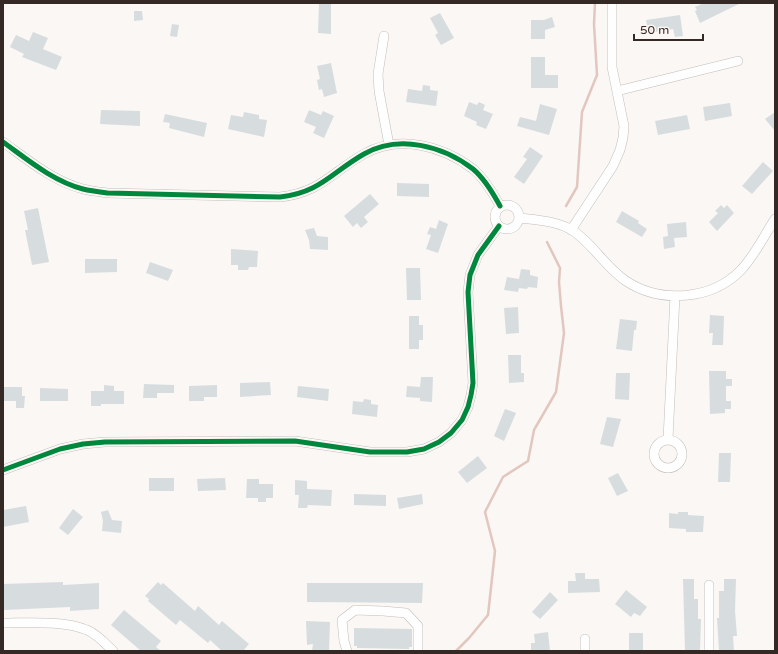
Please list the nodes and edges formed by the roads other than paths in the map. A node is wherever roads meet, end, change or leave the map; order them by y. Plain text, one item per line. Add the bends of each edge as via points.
1 (612, 3) edge
2 (384, 36) dead end
3 (738, 60) dead end
4 (617, 91) junction
5 (3, 142) edge
6 (390, 145) junction
7 (500, 206) junction
8 (520, 218) junction
9 (775, 219) edge
10 (499, 226) junction
11 (571, 230) junction
12 (675, 296) junction
13 (668, 439) dead end
14 (3, 470) edge
15 (709, 585) dead end
16 (3, 623) edge
17 (585, 639) dead end
18 (114, 651) edge
19 (347, 651) edge
20 (418, 651) edge
21 (585, 651) edge
22 (709, 651) edge

1 - 4 street via 612,67
2 - 6 street via 378,74
3 - 4 street
4 - 11 street via 624,126 620,150 613,166
5 - 6 street via 61,181 84,189 108,193 280,197 305,192 318,186 364,154
6 - 7 street via 421,146 452,156 474,170
7 - 8 street via 508,204 515,207
7 - 10 street via 495,216
8 - 10 street via 511,229
8 - 11 street via 560,224
9 - 12 street via 749,261 730,279 705,292
10 - 14 street via 478,255 470,275 468,292 472,383 468,407 462,420 439,442 424,449 406,452 364,451 295,441 105,442 60,449
11 - 12 street via 626,281 649,292
12 - 13 street
15 - 22 street
16 - 18 street via 71,624 88,630
17 - 21 street
19 - 20 street via 342,620 355,610 406,613 418,626

